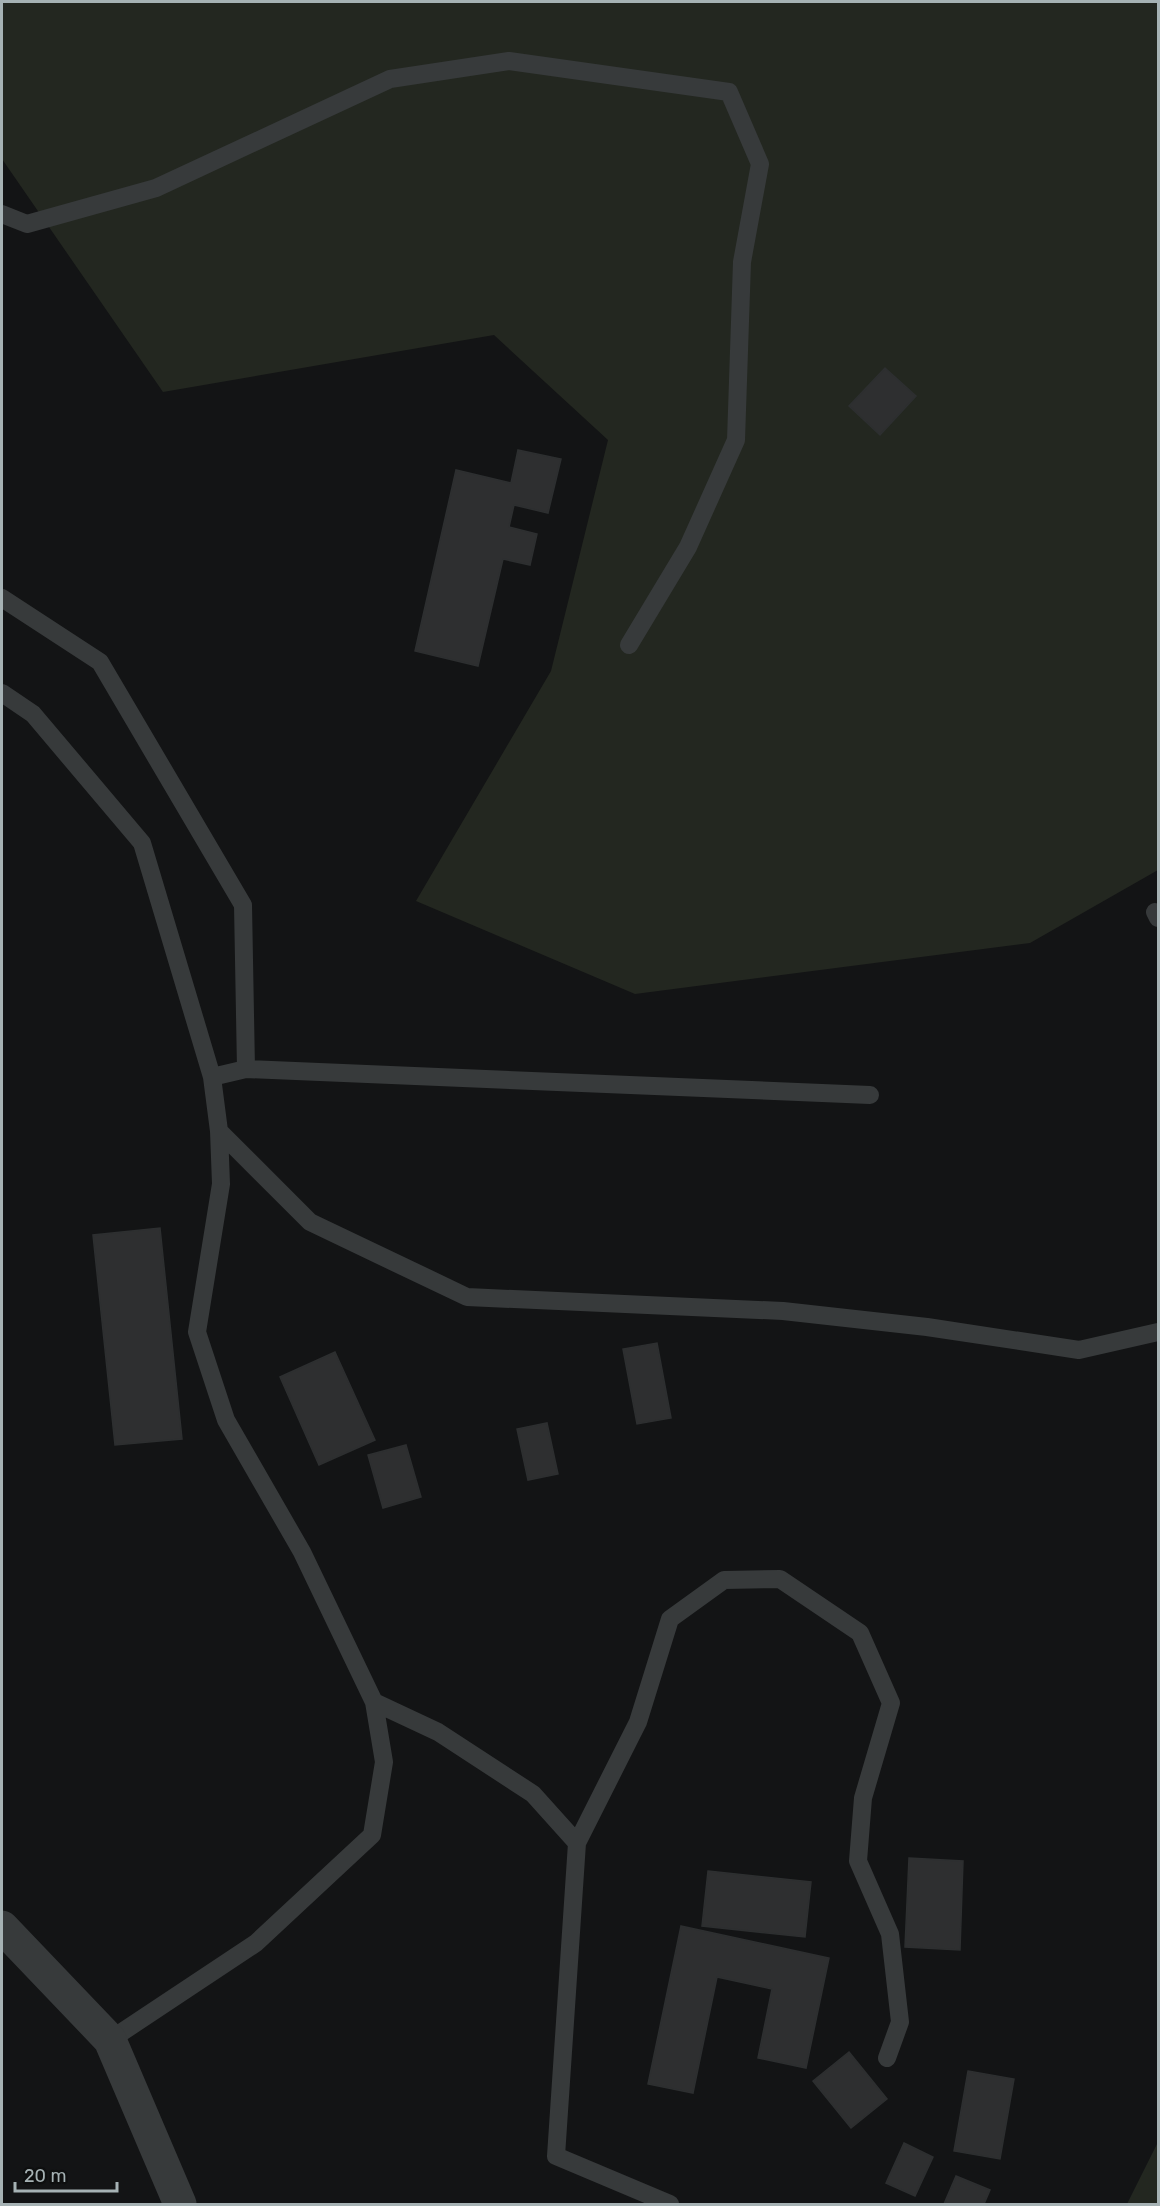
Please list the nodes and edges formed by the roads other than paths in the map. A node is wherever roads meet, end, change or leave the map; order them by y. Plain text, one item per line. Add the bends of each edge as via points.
1 (2, 214) edge
2 (2, 598) edge
3 (629, 645) dead end
4 (2, 693) edge
5 (246, 1069) junction
6 (212, 1077) junction
7 (870, 1095) dead end
8 (219, 1131) junction
9 (1158, 1332) edge
10 (374, 1702) junction
11 (577, 1844) junction
12 (2, 1928) edge
13 (110, 2040) junction
14 (887, 2058) dead end
15 (180, 2205) edge
16 (670, 2205) edge

1 - 3 lane via 27,224 156,188 390,79 509,61 729,92 760,164 742,262 736,440 688,547
2 - 5 lane via 100,662 243,905
4 - 6 lane via 33,714 142,843
5 - 6 lane
5 - 7 lane
6 - 8 lane
8 - 9 lane via 310,1222 467,1298 783,1311 1079,1350
8 - 10 lane via 221,1184 197,1332 226,1420 302,1552
10 - 11 lane via 438,1732 533,1794
10 - 13 lane via 384,1762 372,1835 256,1943
11 - 14 lane via 638,1722 670,1619 724,1580 780,1579 860,1633 891,1703 863,1798 858,1861 890,1934 900,2022
11 - 16 lane via 556,2156
12 - 13 street
13 - 15 street

